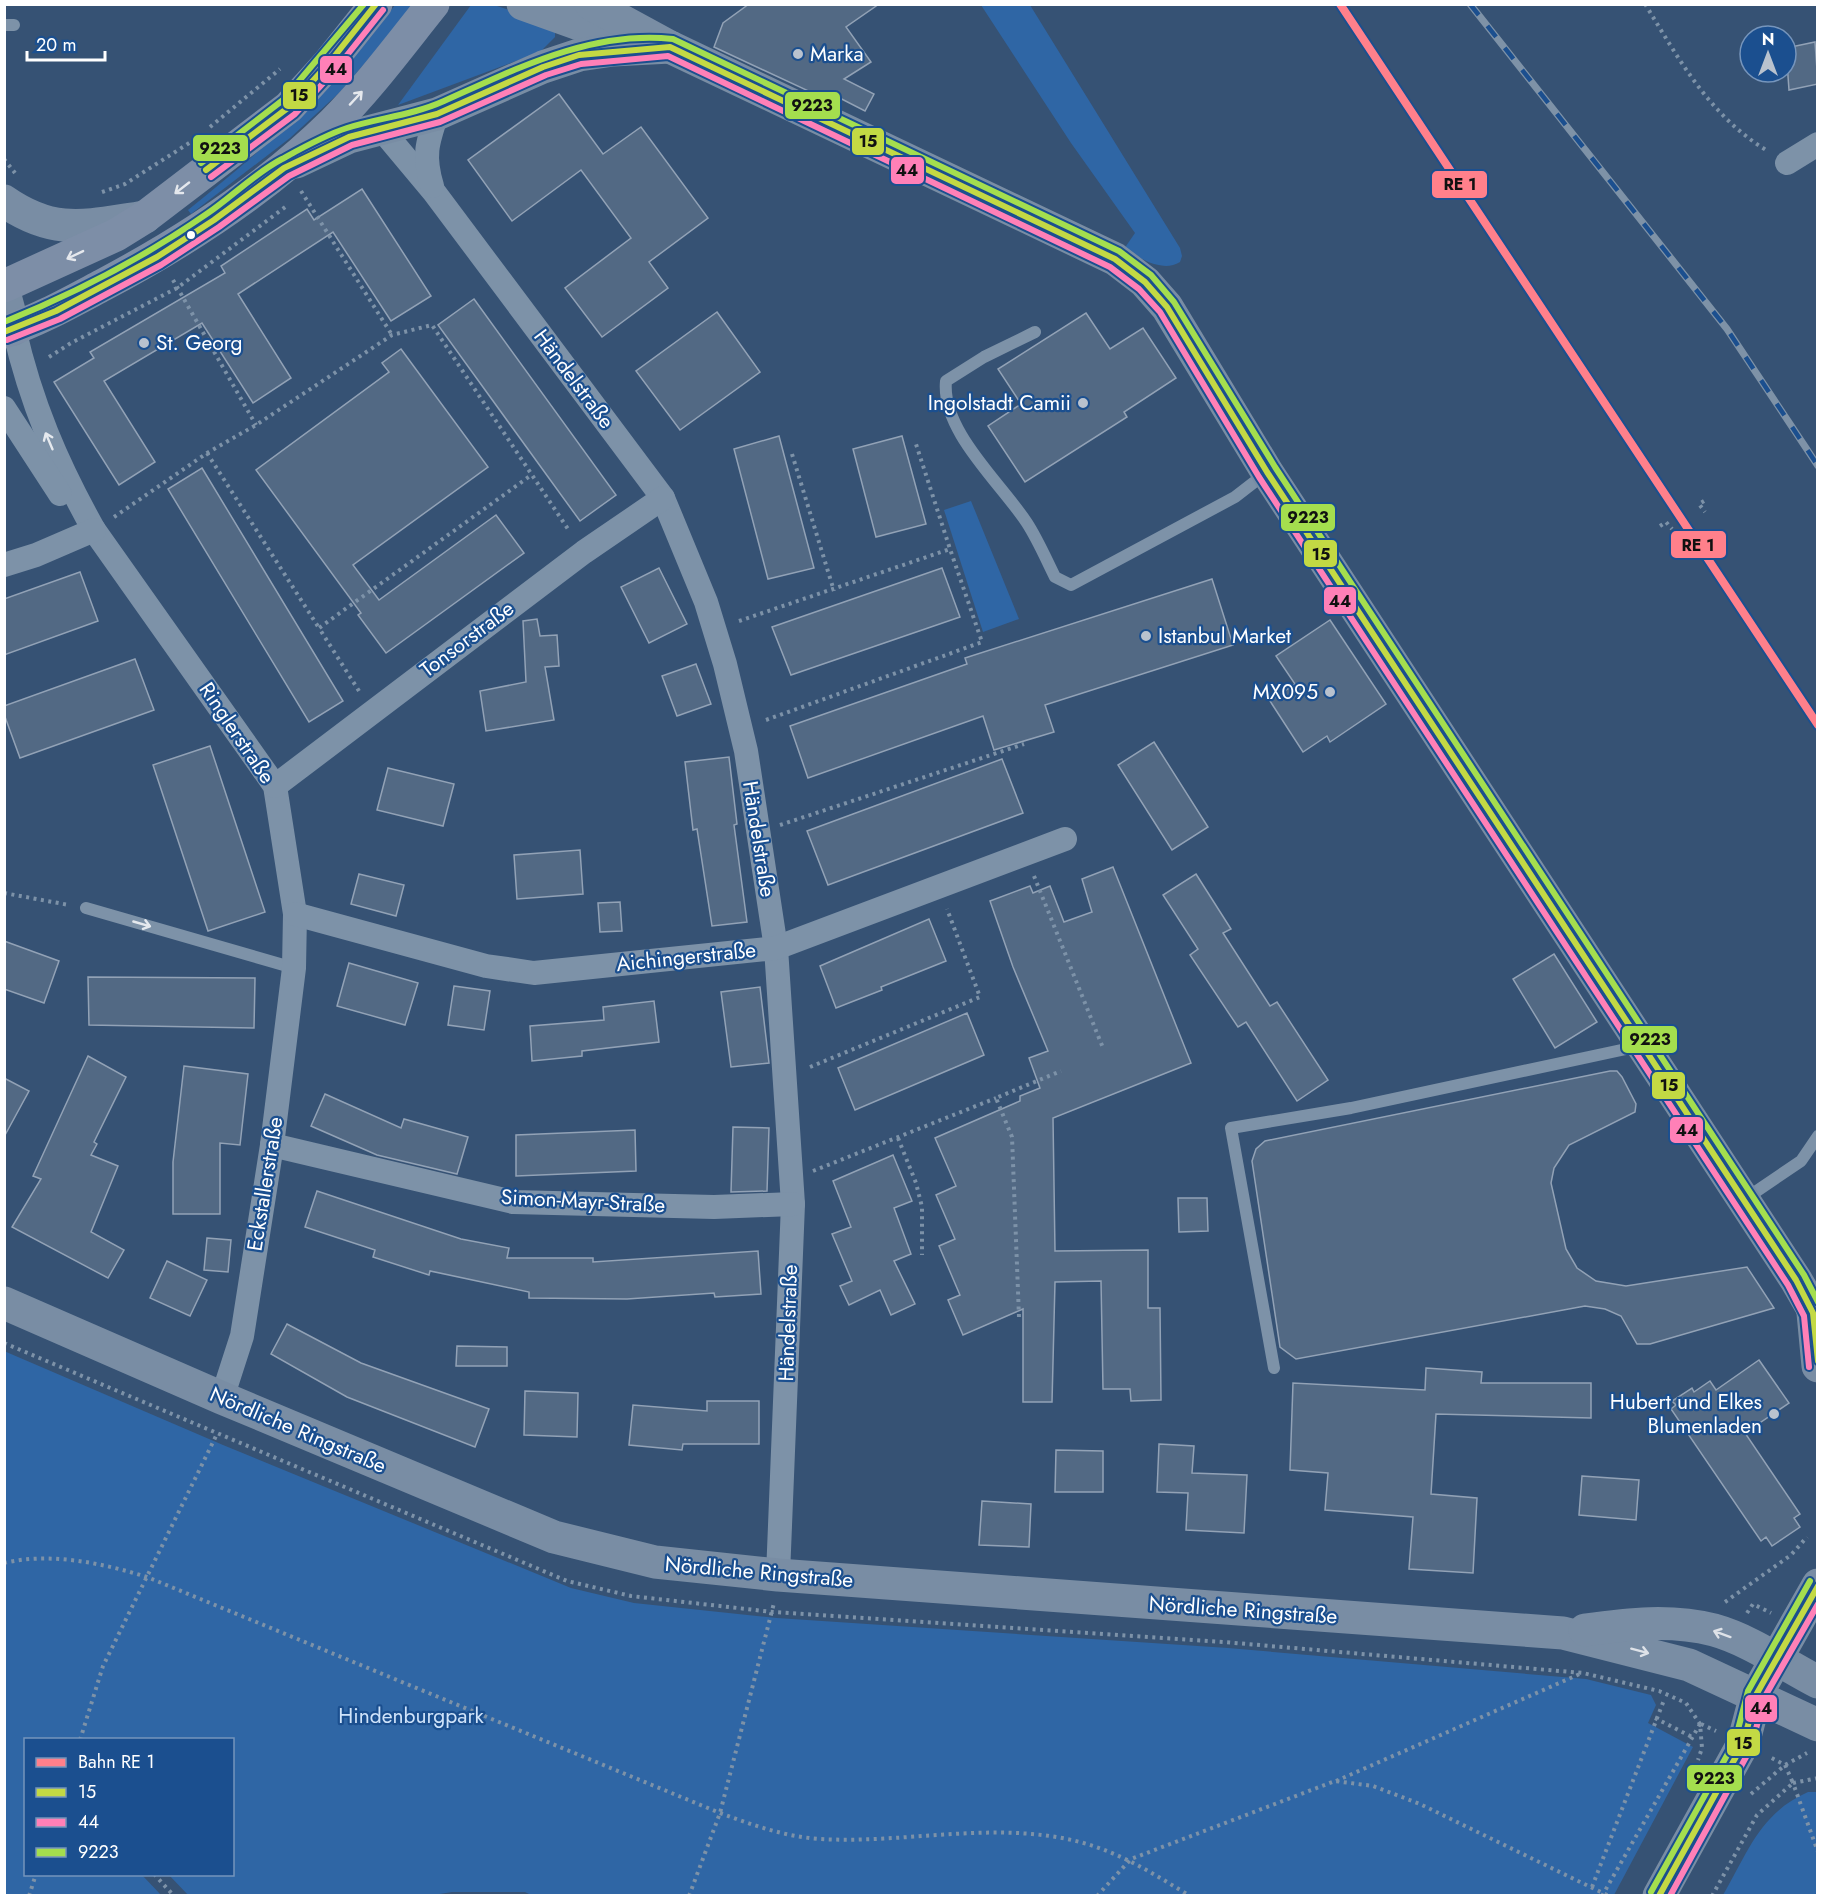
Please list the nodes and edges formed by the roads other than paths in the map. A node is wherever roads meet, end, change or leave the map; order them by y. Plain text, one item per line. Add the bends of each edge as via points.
1 (376, 4) edge
2 (433, 4) edge
3 (523, 4) edge
4 (591, 4) edge
5 (669, 47) junction
6 (437, 114) junction
7 (375, 129) junction
8 (1818, 144) edge
9 (1787, 162) road end
10 (284, 168) junction
11 (434, 192) junction
12 (4, 201) edge
13 (145, 217) junction
14 (4, 286) edge
15 (4, 292) edge
16 (9, 330) edge
17 (1035, 332) dead end
18 (4, 408) edge
19 (1267, 472) junction
20 (663, 498) junction
21 (94, 530) junction
22 (4, 565) edge
23 (275, 786) junction
24 (1065, 838) dead end
25 (86, 908) road end
26 (295, 914) junction
27 (776, 948) junction
28 (294, 968) junction
29 (1643, 1046) junction
30 (1818, 1136) edge
31 (272, 1144) junction
32 (1743, 1201) junction
33 (792, 1204) junction
34 (4, 1303) edge
35 (1816, 1314) edge
36 (1818, 1366) edge
37 (1274, 1368) dead end
38 (222, 1398) junction
39 (778, 1575) junction
40 (1818, 1585) edge
41 (1563, 1633) junction
42 (1774, 1660) junction
43 (1813, 1669) edge
44 (1768, 1701) junction
45 (1814, 1738) edge
46 (1659, 1896) edge

1 -> 13 main road via 289,107
10 -> 2 main road via 379,73
3 - 5 street via 576,23
4 - 5 street
5 - 6 street via 579,55
5 - 19 street via 1115,259 1145,282 1167,307
6 - 7 street
6 - 11 street, Händelstraße via 426,149
7 - 10 street
7 - 11 street, Händelstraße via 388,136
8 - 9 street
10 - 16 main road via 157,257
11 - 20 street, Händelstraße
12 - 13 street via 48,224 93,224
13 -> 14 main road via 96,245
15 - 16 street
21 -> 16 street, Ringlerstraße via 52,449
17 - 19 lane via 946,381 945,396 958,428 1027,523 1061,582 1071,585 1235,498
18 - 21 street, Ringlerstraße via 63,499
19 - 29 street
20 - 23 street, Tonsorstraße via 584,552
20 - 27 street, Händelstraße via 706,602 725,664 746,751
21 - 22 street
21 - 23 street, Ringlerstraße
23 - 26 street, Ringlerstraße
24 - 27 street, Aichingerstraße
25 -> 28 lane
26 - 27 street, Aichingerstraße via 486,966 534,973
26 - 28 street, Ringlerstraße
27 - 33 street, Händelstraße
28 - 31 street, Eckstallerstraße
29 - 32 street
29 - 37 lane via 1351,1108 1231,1128
30 - 32 lane via 1801,1161
31 - 33 street, Simon-Mayr-Straße via 513,1202 714,1207
31 - 38 street, Eckstallerstraße via 242,1336
32 - 35 street
33 - 39 street, Händelstraße
34 - 38 street, Nördliche Ringstraße
35 - 36 street
38 - 39 street, Nördliche Ringstraße via 554,1538 655,1562
39 - 41 street, Nördliche Ringstraße
40 - 42 street
42 -> 41 street, Nördliche Ringstraße via 1714,1630 1678,1624 1640,1623
41 -> 44 street, Nördliche Ringstraße via 1689,1665
42 - 43 street, Nördliche Ringstraße
42 - 44 street
43 - 44 street
44 - 45 street, Nördliche Ringstraße
44 - 46 street

